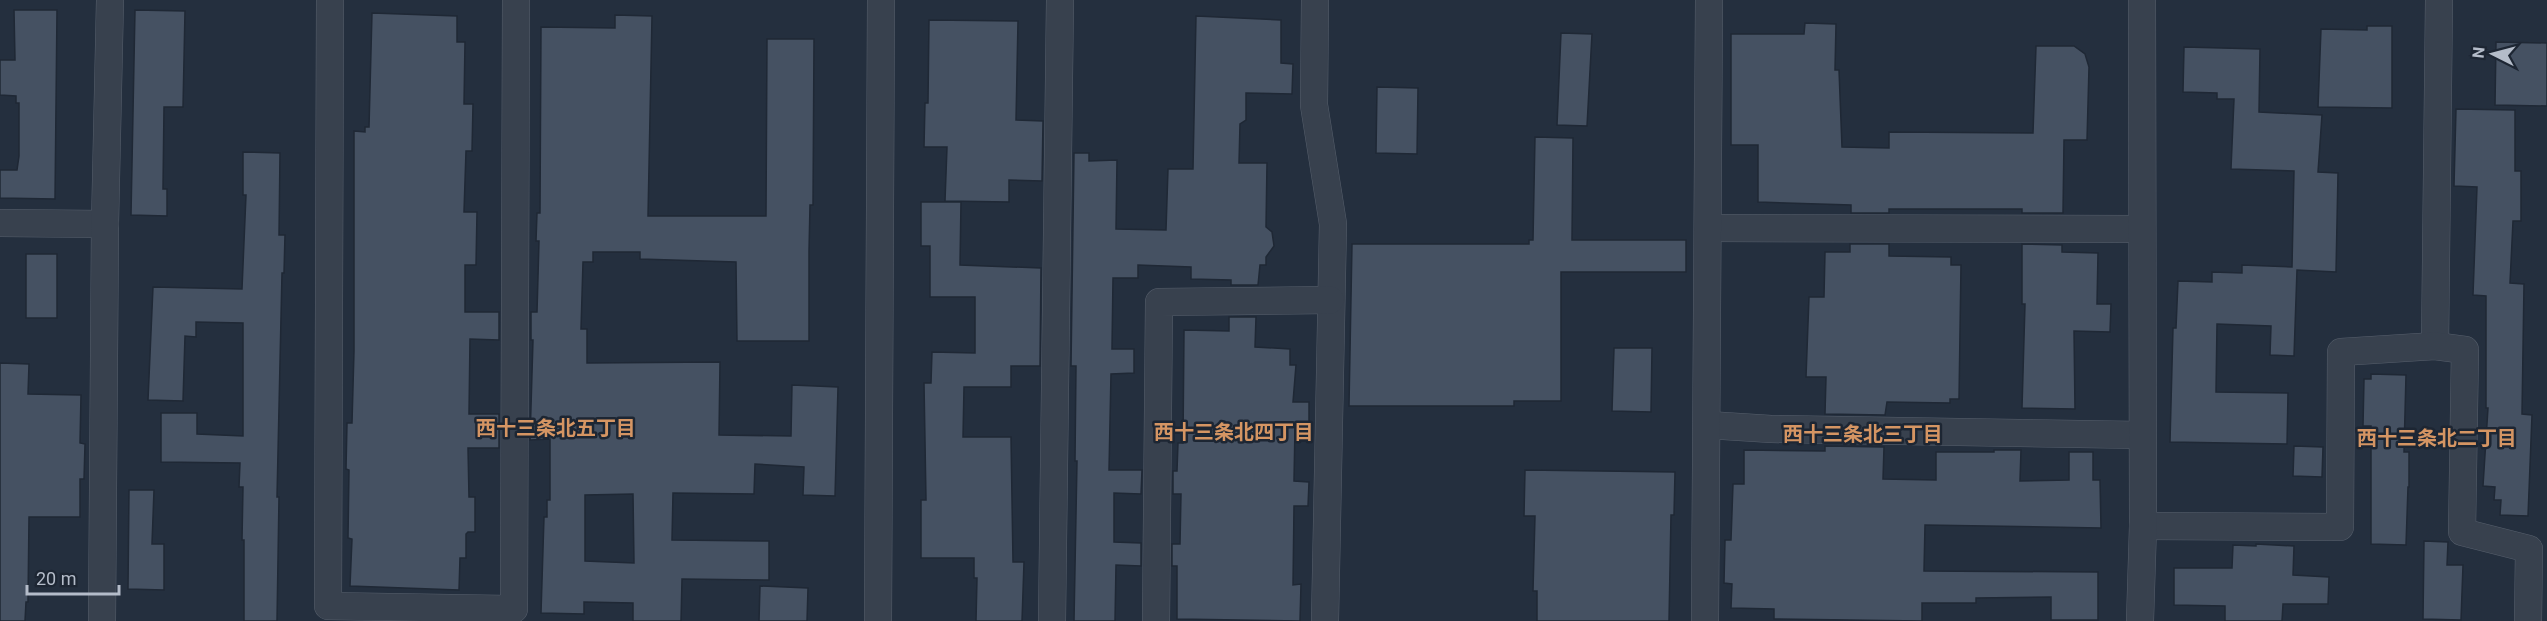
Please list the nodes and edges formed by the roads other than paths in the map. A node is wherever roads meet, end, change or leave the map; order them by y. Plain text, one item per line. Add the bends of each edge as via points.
1 (110, 0) edge
2 (330, 0) edge
3 (516, 0) edge
4 (881, 0) edge
5 (1060, 0) edge
6 (1315, 0) edge
7 (1708, 0) edge
8 (2142, 0) edge
9 (2439, 0) edge
10 (0, 223) edge
11 (105, 224) junction
12 (1708, 228) junction
13 (2142, 229) junction
14 (1330, 300) junction
15 (2435, 346) junction
16 (1707, 425) junction
17 (2142, 435) junction
18 (2143, 526) junction
19 (102, 621) edge
20 (878, 621) edge
21 (1052, 621) edge
22 (1156, 621) edge
23 (1325, 621) edge
24 (1705, 621) edge
25 (2140, 621) edge
26 (2528, 621) edge

1 - 11 street
2 - 3 street via 328,606 514,609
4 - 20 street
5 - 21 street
6 - 14 street via 1314,105 1333,224
7 - 12 street
8 - 13 street
9 - 15 street
10 - 11 street
11 - 19 street
12 - 13 street
12 - 16 street
13 - 17 street
14 - 22 street via 1159,302
14 - 23 street
15 - 18 street via 2341,352 2340,527
15 - 26 street via 2465,350 2462,532 2529,549
16 - 17 street
16 - 24 street
17 - 18 street
18 - 25 street

